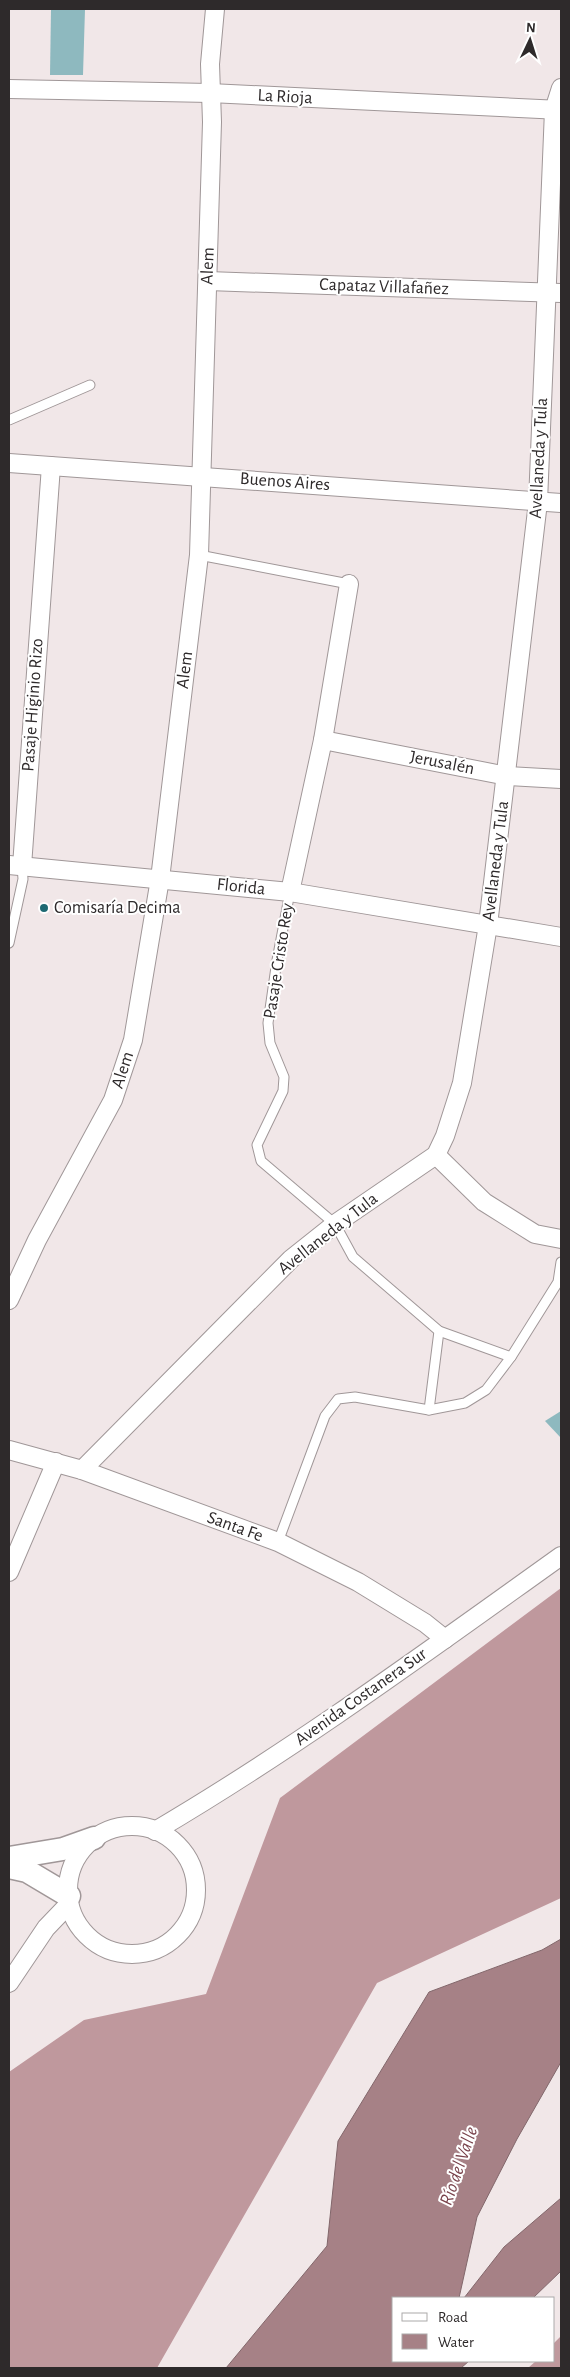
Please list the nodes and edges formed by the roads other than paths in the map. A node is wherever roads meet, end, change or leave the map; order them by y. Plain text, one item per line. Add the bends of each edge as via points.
1 (215, 9) edge
2 (561, 88) edge
3 (9, 89) edge
4 (210, 94) junction
5 (558, 110) edge
6 (208, 281) junction
7 (554, 293) edge
8 (90, 385) dead end
9 (9, 420) edge
10 (9, 463) edge
11 (51, 466) junction
12 (202, 476) junction
13 (538, 502) junction
14 (561, 504) edge
15 (199, 555) junction
16 (349, 584) joint
17 (323, 740) junction
18 (507, 776) junction
19 (561, 779) edge
20 (15, 865) edge
21 (160, 879) junction
22 (290, 892) junction
23 (488, 925) junction
24 (561, 937) edge
25 (9, 943) edge
26 (436, 1155) junction
27 (335, 1224) junction
28 (561, 1240) edge
29 (561, 1262) edge
30 (9, 1300) edge
31 (439, 1331) junction
32 (510, 1357) junction
33 (430, 1410) junction
34 (9, 1450) edge
35 (56, 1462) junction
36 (82, 1470) junction
37 (278, 1542) junction
38 (561, 1556) edge
39 (9, 1572) edge
40 (445, 1639) junction
41 (155, 1831) junction
42 (94, 1838) junction
43 (9, 1858) edge
44 (9, 1867) edge
45 (69, 1900) junction
46 (9, 1983) edge

1 - 4 street, Alem
2 - 5 street, Avellaneda y Tula
3 - 4 street, La Rioja
4 - 5 street, La Rioja
4 - 6 street, Alem
5 - 7 street, Avellaneda y Tula
6 - 7 street, Capataz Villafañez
6 - 12 street, Alem
7 - 13 street, Avellaneda y Tula
8 - 9 lane
10 - 11 street, Buenos Aires
11 - 12 street, Buenos Aires
11 - 20 street, Pasaje Higinio Rizo
12 - 13 street, Buenos Aires
12 - 15 street, Alem
13 - 14 street, Buenos Aires
13 - 18 street, Avellaneda y Tula
15 - 16 lane, Pasaje Cristo Rey
15 - 21 street, Alem
16 - 17 street, Pasaje Cristo Rey
17 - 18 street, Jerusalén
17 - 22 street, Pasaje Cristo Rey
18 - 19 street, Jerusalén
18 - 23 street, Avellaneda y Tula
20 - 21 street, Florida
20 - 25 lane, Pasaje Higinio Rizo via 23,879
21 - 22 street, Florida
21 - 30 street, Alem via 133,1040 114,1100 37,1240
22 - 23 street, Florida
22 - 27 lane, Pasaje Cristo Rey via 268,1023 270,1043 284,1077 283,1091 256,1145 261,1161
23 - 24 street, Florida
23 - 26 street, Avellaneda y Tula via 462,1083 446,1136
26 - 27 street, Avellaneda y Tula
26 - 28 street via 484,1202 535,1234
27 - 31 lane, Pasaje Cristo Rey via 353,1257
27 - 36 street, Avellaneda y Tula via 291,1259
29 - 32 lane via 558,1282
31 - 32 lane, Pasaje Cristo Rey
31 - 33 lane
32 - 33 lane via 486,1390 465,1403
33 - 37 lane via 355,1396 338,1399 326,1416
34 - 35 street, Santa Fe
35 - 36 street, Santa Fe
35 - 39 street
36 - 37 street, Santa Fe
37 - 40 street, Santa Fe via 358,1582
38 - 40 street, Avenida Costanera Sur
40 - 41 street, Avenida Costanera Sur via 309,1734
41 - 42 street via 124,1827
41 - 45 street via 177,1845 195,1880 190,1918 174,1939 150,1951 124,1954 112,1951 84,1932 73,1916
42 - 43 street via 63,1849
42 - 45 street via 72,1867
44 - 45 street via 27,1871
45 - 46 street

